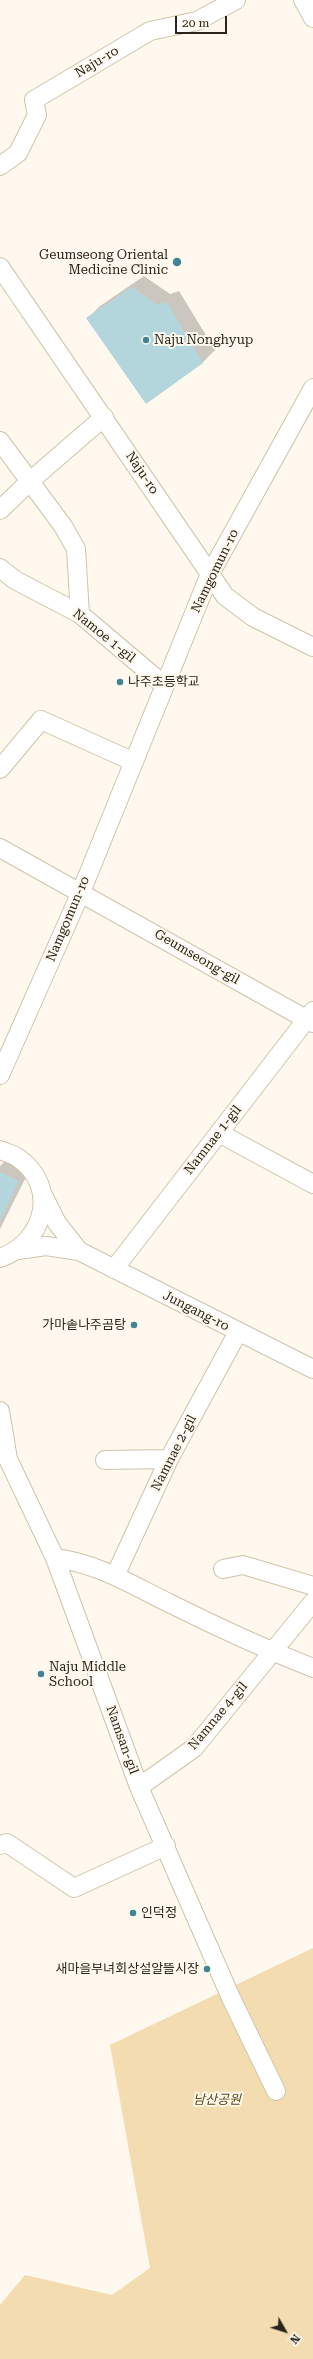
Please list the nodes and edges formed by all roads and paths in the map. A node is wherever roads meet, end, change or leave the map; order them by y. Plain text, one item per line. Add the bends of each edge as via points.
1 (236, 0) edge
2 (303, 0) edge
3 (313, 18) edge
4 (0, 166) edge
5 (0, 267) edge
6 (313, 388) edge
7 (104, 417) junction
8 (0, 441) edge
9 (28, 482) junction
10 (0, 510) edge
11 (0, 568) edge
12 (210, 574) junction
13 (80, 614) junction
14 (313, 647) edge
15 (164, 685) junction
16 (132, 762) junction
17 (0, 769) edge
18 (0, 848) edge
19 (81, 892) junction
20 (311, 1018) edge
21 (0, 1075) edge
22 (219, 1133) junction
23 (0, 1136) edge
24 (0, 1150) edge
25 (17, 1157) junction
26 (39, 1184) junction
27 (313, 1184) edge
28 (18, 1250) junction
29 (79, 1251) junction
30 (0, 1258) edge
31 (114, 1269) junction
32 (238, 1332) junction
33 (313, 1369) edge
34 (0, 1411) edge
35 (169, 1459) junction
36 (105, 1460) dead end
37 (55, 1558) junction
38 (223, 1569) dead end
39 (115, 1576) junction
40 (313, 1586) edge
41 (313, 1602) edge
42 (271, 1652) junction
43 (313, 1668) edge
44 (139, 1787) junction
45 (0, 1845) edge
46 (166, 1846) junction
47 (276, 2091) dead end

1 - 4 street, Naju-ro via 197,21 150,31 34,100 37,115 18,153
2 - 3 street
5 - 7 street, Naju-ro
6 - 12 street, Namgomun-ro
7 - 9 street
7 - 12 street, Naju-ro
8 - 9 street
9 - 10 street
9 - 13 street via 63,526 76,549
11 - 13 street, Namoe 1-gil via 15,580
12 - 14 street, Naju-ro via 225,596 239,608
12 - 15 street, Namgomun-ro
13 - 15 street, Namoe 1-gil
15 - 16 street, Namgomun-ro
16 - 17 street via 41,720
16 - 19 street, Namgomun-ro
18 - 19 street
19 - 20 street, Geumseong-gil
19 - 21 street, Namgomun-ro
20 - 22 street, Namnae 1-gil
22 - 27 street
22 - 31 street, Namnae 1-gil
23 - 25 street
24 - 25 street
25 - 26 street via 30,1169
26 - 28 street via 43,1202 40,1221 32,1237
26 - 29 street via 50,1211
28 - 29 street via 46,1246
28 - 30 street
29 - 31 street, Jungang-ro
31 - 32 street, Jungang-ro
32 - 33 street, Jungang-ro
32 - 35 street, Namnae 2-gil
34 - 37 street, Namsan-gil via 8,1459
35 - 36 street
35 - 39 street, Namnae 2-gil
37 - 39 street via 71,1560
37 - 44 street, Namsan-gil
38 - 40 street via 243,1565
39 - 42 street
41 - 42 street, Namnae 4-gil
42 - 43 street
42 - 44 street, Namnae 4-gil via 194,1748
44 - 46 street, Namsan-gil
45 - 46 street via 7,1843 74,1888
46 - 47 street, Namsan-gil via 231,1998

